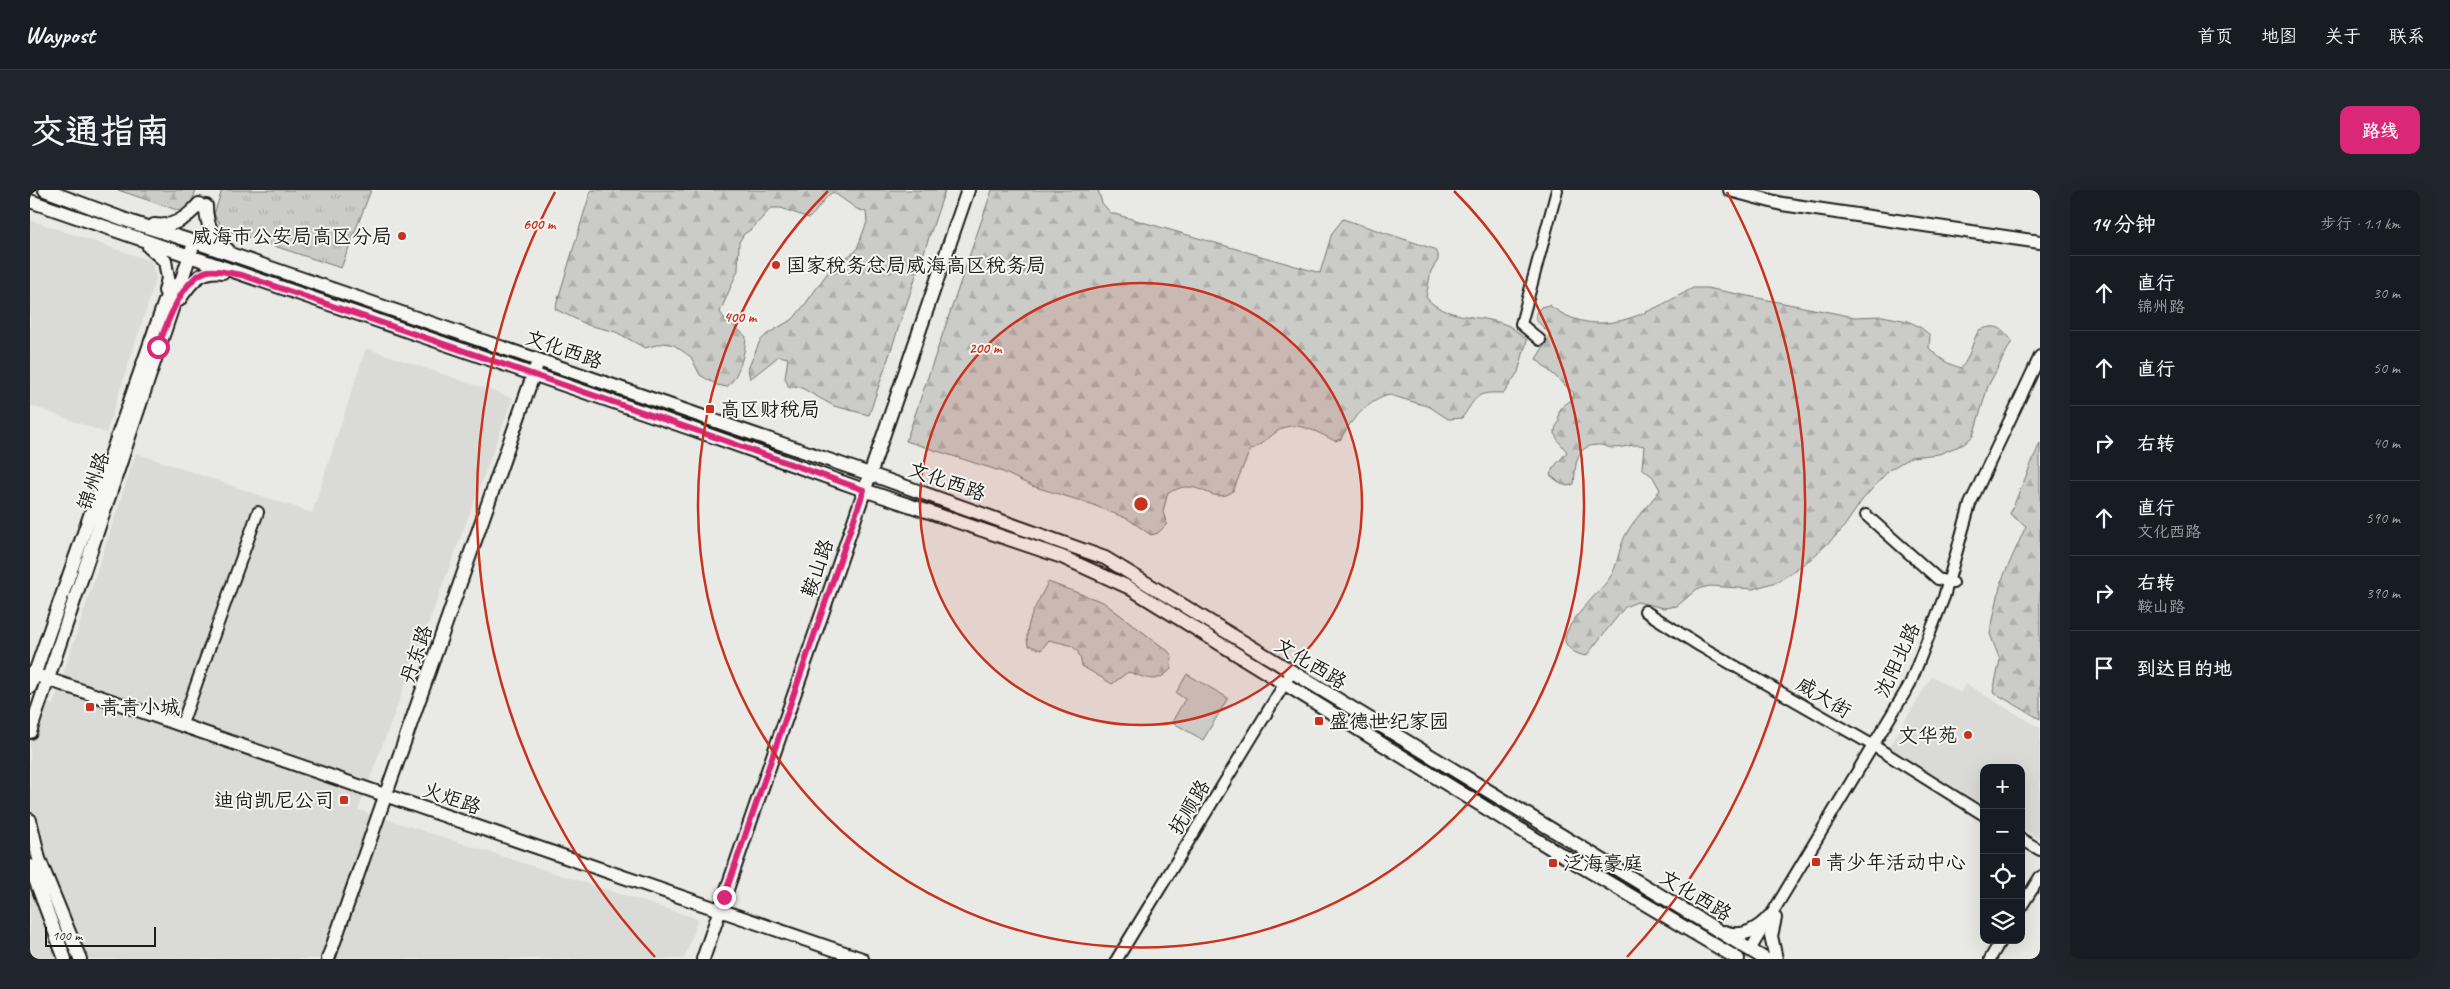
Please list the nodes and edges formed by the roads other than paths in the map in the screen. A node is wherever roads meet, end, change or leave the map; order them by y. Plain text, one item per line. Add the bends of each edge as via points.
1 (45, 190) edge
2 (968, 190) edge
3 (1557, 190) edge
4 (1730, 190) edge
5 (30, 200) edge
6 (134, 223) junction
7 (123, 234) junction
8 (191, 241) junction
9 (2034, 241) edge
10 (2040, 248) edge
11 (185, 255) junction
12 (248, 260) junction
13 (242, 275) junction
14 (165, 314) junction
15 (1540, 340) dead end
16 (2040, 356) edge
17 (538, 360) junction
18 (2040, 369) edge
19 (533, 375) junction
20 (869, 473) junction
21 (864, 490) junction
22 (258, 512) dead end
23 (1866, 515) dead end
24 (1951, 583) junction
25 (1645, 611) dead end
26 (32, 673) edge
27 (1291, 673) junction
28 (48, 678) junction
29 (1284, 684) junction
30 (30, 687) edge
31 (182, 724) junction
32 (30, 732) edge
33 (1876, 748) junction
34 (386, 796) junction
35 (1980, 813) edge
36 (30, 820) edge
37 (2025, 841) edge
38 (2040, 850) edge
39 (30, 866) edge
40 (2040, 877) edge
41 (2025, 901) edge
42 (720, 909) junction
43 (1773, 917) junction
44 (1709, 925) junction
45 (1700, 937) junction
46 (1999, 944) edge
47 (1754, 956) edge
48 (65, 959) edge
49 (80, 959) edge
50 (328, 959) edge
51 (703, 959) edge
52 (862, 959) edge
53 (1117, 959) edge
54 (1720, 959) edge
55 (1738, 959) edge
56 (1776, 959) edge
57 (1990, 959) edge

1 - 6 main road, 文化西路
2 - 20 main road, 鞍山路
3 - 15 street via 1522,324
4 - 9 main road via 1782,204
5 - 7 main road, 文化西路
6 - 8 main road, 文化西路
6 - 12 main road via 171,225 203,205 215,238
7 - 11 main road, 文化西路
7 - 14 main road via 153,249 166,261
8 - 11 main road, 锦州路
8 - 12 main road, 文化西路
9 - 10 main road
11 - 13 main road, 文化西路
11 - 14 main road, 锦州路
12 - 17 main road, 文化西路
13 - 14 main road via 210,271 197,276
13 - 19 main road, 文化西路
14 - 26 main road, 锦州路
14 - 28 main road, 锦州路
16 - 24 street, 沈阳北路 via 1970,504
17 - 19 main road, 丹东路
17 - 20 main road, 文化西路
18 - 24 street, 沈阳北路 via 1976,502
19 - 21 main road, 文化西路
19 - 34 main road, 丹东路
20 - 21 main road, 鞍山路
20 - 27 main road, 文化西路 via 1105,558
21 - 29 main road, 文化西路 via 1062,557 1097,572 1128,587
21 - 42 main road, 鞍山路
22 - 31 street
23 - 24 street via 1938,579
24 - 33 street, 沈阳北路 via 1910,684
25 - 33 street, 威大街
26 - 28 main road, 火炬路
26 - 30 main road, 锦州路
27 - 29 street, 抚顺路
27 - 44 main road, 文化西路
28 - 31 main road, 火炬路
28 - 32 main road, 锦州路
29 - 45 main road, 文化西路
29 - 53 street, 抚顺路
31 - 34 main road, 火炬路
33 - 35 street, 威大街
33 - 43 street, 沈阳北路
34 - 42 main road, 火炬路
34 - 50 main road, 丹东路
36 - 49 main road via 40,859
37 - 38 street
39 - 48 main road
40 - 41 street
42 - 51 main road, 鞍山路
42 - 52 main road, 火炬路
43 - 44 main road via 1754,931 1743,933 1730,934
43 - 47 street, 沈阳北路
43 - 56 main road via 1771,936
44 - 47 main road, 文化西路
45 - 54 main road
45 - 55 main road, 文化西路
46 - 57 street

